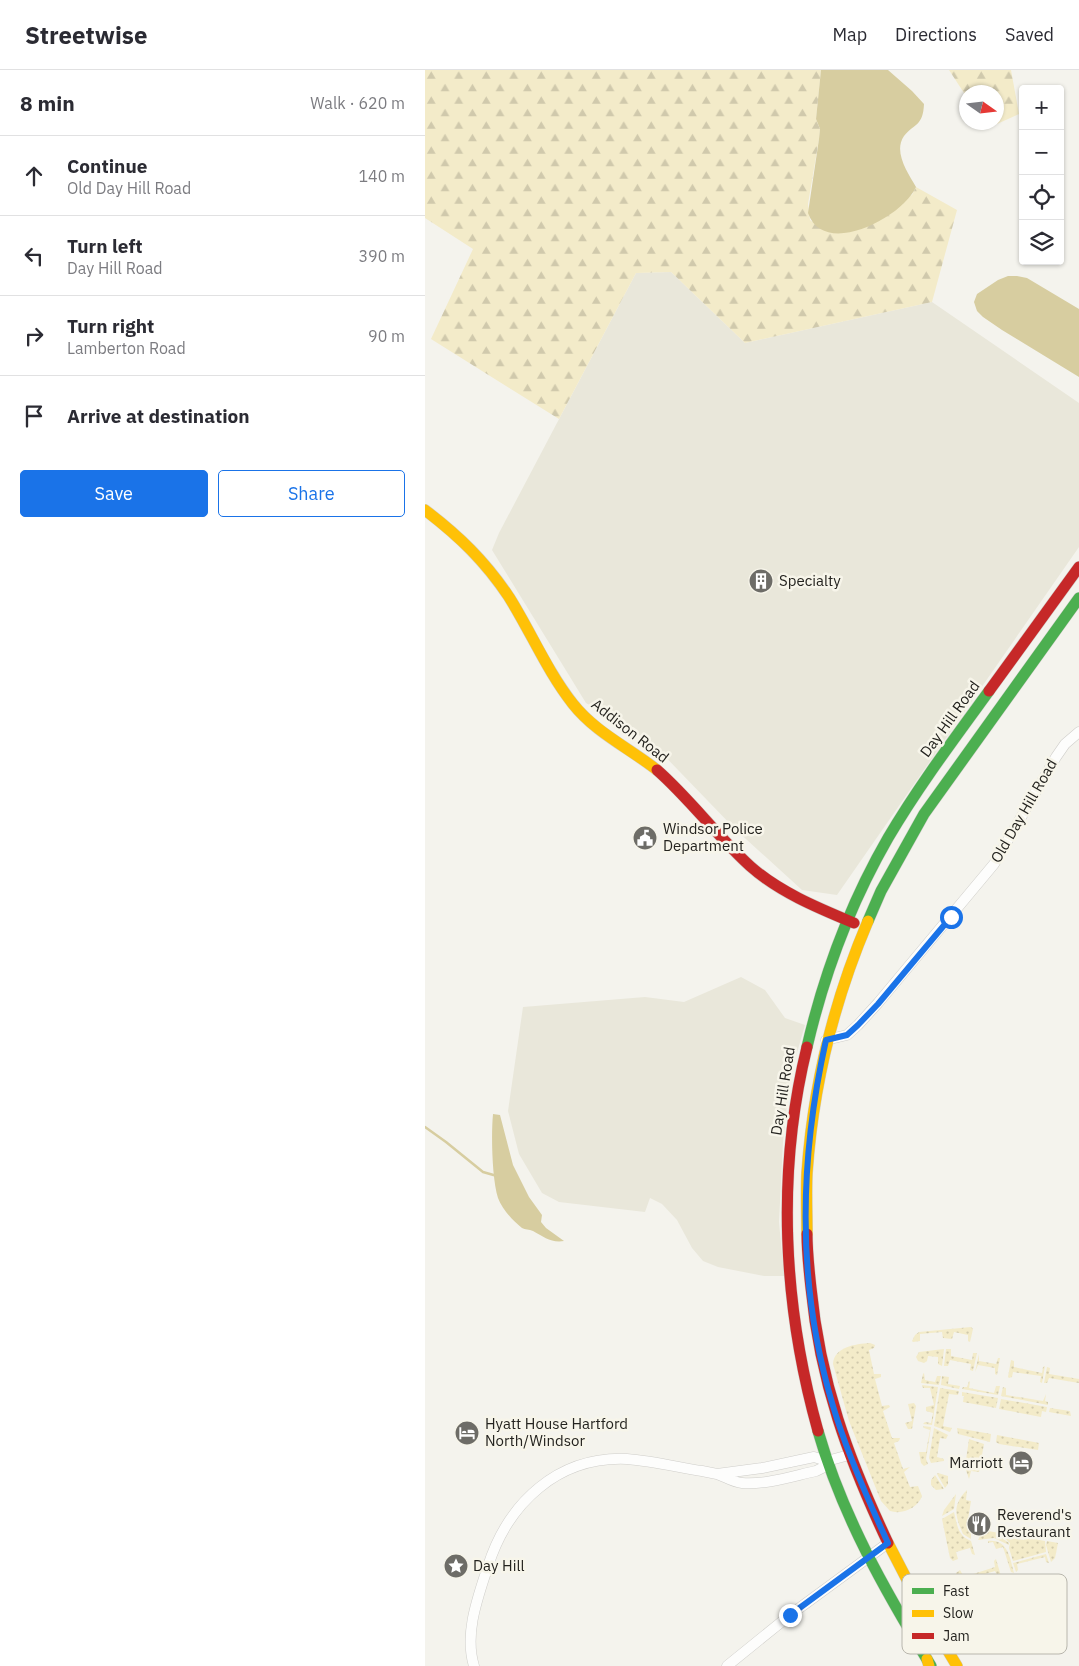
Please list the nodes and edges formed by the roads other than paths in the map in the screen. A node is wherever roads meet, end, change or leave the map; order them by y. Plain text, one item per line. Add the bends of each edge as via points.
1 (425, 510) edge
2 (1079, 567) edge
3 (1079, 598) edge
4 (1054, 601) junction
5 (1068, 614) junction
6 (1079, 732) edge
7 (846, 920) junction
8 (863, 927) junction
9 (826, 1040) junction
10 (790, 1146) junction
11 (809, 1148) junction
12 (806, 1248) junction
13 (787, 1250) junction
14 (849, 1455) junction
15 (827, 1461) junction
16 (888, 1543) junction
17 (869, 1557) junction
18 (904, 1574) edge
19 (902, 1616) edge
20 (950, 1654) edge
21 (474, 1666) edge
22 (727, 1666) edge
23 (957, 1666) edge

1 - 7 main road, Addison Road via 456,534 501,585 562,688 581,713 655,768 752,868 787,891
2 - 4 main road, Day Hill Road
3 - 5 main road
4 - 5 main road
4 - 7 main road, Day Hill Road via 923,783 877,858
5 - 8 main road via 917,824
6 - 9 street, Old Day Hill Road via 1056,757 994,864 951,917 858,1025 847,1035
7 - 8 main road, Addison Road
7 - 10 main road, Day Hill Road via 825,975 808,1036
8 - 9 main road
9 - 11 main road
10 - 11 main road
10 - 13 main road, Day Hill Road
11 - 12 main road
12 - 13 main road
12 - 14 main road via 819,1350
13 - 15 main road, Day Hill Road via 796,1336
14 - 15 street
14 - 16 main road
15 - 17 main road, Day Hill Road
15 - 21 street via 816,1471 757,1482 734,1482 717,1474 627,1459 587,1464 563,1472 526,1498 496,1544 472,1623
16 - 17 street
16 - 18 main road
17 - 19 main road, Day Hill Road
17 - 22 street
20 - 23 main road

